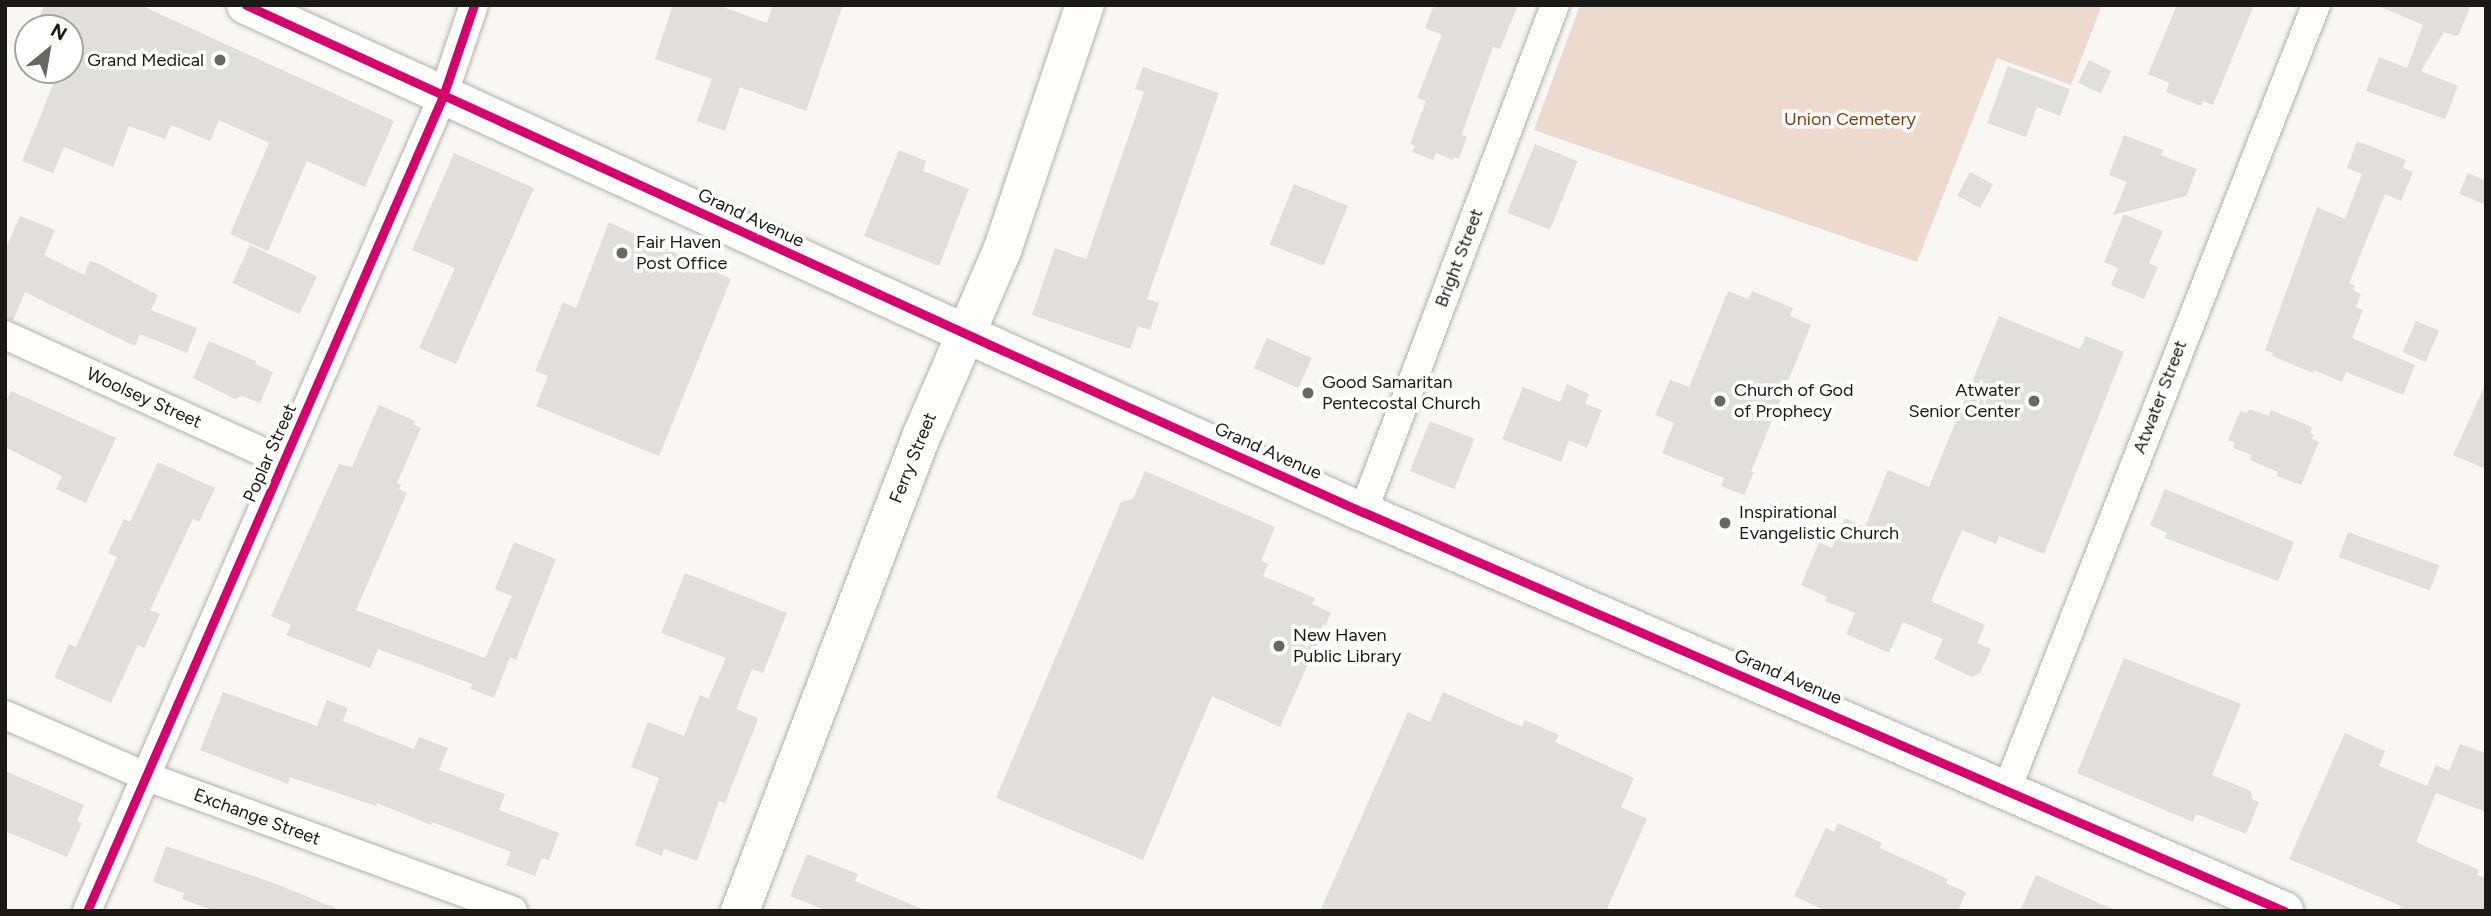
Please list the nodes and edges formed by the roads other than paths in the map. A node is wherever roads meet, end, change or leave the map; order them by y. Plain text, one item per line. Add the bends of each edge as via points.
1 (246, 5) edge
2 (474, 5) edge
3 (1085, 5) edge
4 (1555, 5) edge
5 (2316, 5) edge
6 (443, 96) junction
7 (967, 334) junction
8 (5, 335) edge
9 (283, 461) junction
10 (1363, 512) junction
11 (5, 715) edge
12 (145, 776) junction
13 (2007, 789) junction
14 (2281, 910) edge
15 (87, 911) edge
16 (513, 911) edge
17 (740, 911) edge

1 - 6 main road, Grand Avenue
2 - 6 street, Poplar Street
3 - 7 main road, Ferry Street via 1002,251
4 - 10 street, Bright Street
5 - 13 street, Atwater Street
6 - 7 main road, Grand Avenue
6 - 9 street, Poplar Street
7 - 10 main road, Grand Avenue
7 - 17 main road, Ferry Street via 921,437
8 - 9 street, Woolsey Street
9 - 12 street, Poplar Street
10 - 13 main road, Grand Avenue
11 - 12 street, Exchange Street
12 - 15 street, Poplar Street
12 - 16 street, Exchange Street
13 - 14 main road, Grand Avenue

